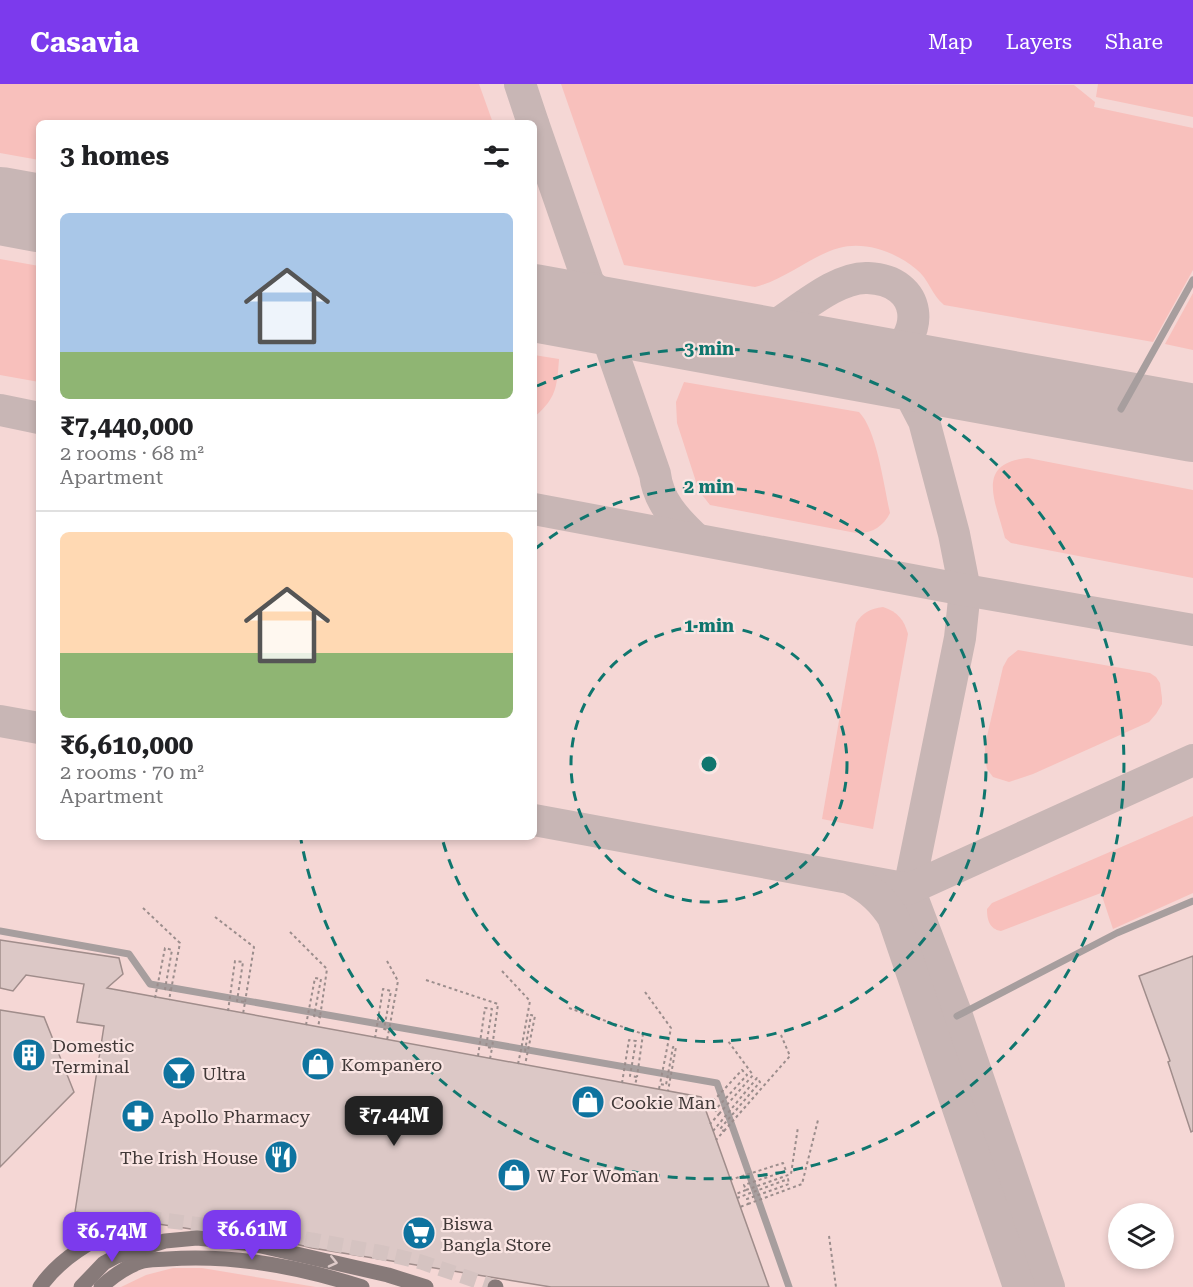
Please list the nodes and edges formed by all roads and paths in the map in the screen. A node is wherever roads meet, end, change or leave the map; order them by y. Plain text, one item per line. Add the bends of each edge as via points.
1 (1193, 280) edge
2 (1121, 410) dead end
3 (1193, 901) edge
4 (143, 908) dead end
5 (215, 917) dead end
6 (0, 931) edge
7 (290, 932) dead end
8 (387, 961) dead end
9 (501, 971) dead end
10 (426, 980) dead end
11 (171, 990) junction
12 (645, 992) dead end
13 (155, 998) dead end
14 (169, 1000) dead end
15 (245, 1002) junction
16 (569, 1008) dead end
17 (228, 1011) dead end
18 (243, 1014) dead end
19 (957, 1016) dead end
20 (320, 1017) junction
21 (306, 1025) dead end
22 (318, 1027) dead end
23 (389, 1030) junction
24 (781, 1035) dead end
25 (375, 1038) dead end
26 (387, 1040) dead end
27 (729, 1041) dead end
28 (492, 1048) junction
29 (521, 1050) junction
30 (478, 1056) dead end
31 (490, 1059) dead end
32 (518, 1064) dead end
33 (525, 1065) dead end
34 (636, 1077) junction
35 (622, 1083) dead end
36 (660, 1084) junction
37 (635, 1085) dead end
38 (659, 1089) dead end
39 (668, 1091) dead end
40 (705, 1110) dead end
41 (719, 1114) junction
42 (818, 1120) dead end
43 (710, 1124) dead end
44 (798, 1127) dead end
45 (713, 1131) dead end
46 (724, 1131) junction
47 (716, 1140) dead end
48 (730, 1180) dead end
49 (746, 1190) junction
50 (748, 1204) junction
51 (740, 1207) dead end
52 (124, 1226) tunnel mouth
53 (829, 1236) dead end
54 (99, 1237) junction
55 (141, 1261) junction
56 (40, 1287) edge
57 (81, 1287) edge
58 (101, 1287) edge
59 (362, 1287) edge
60 (426, 1287) edge
61 (789, 1287) edge
62 (836, 1287) edge

1 - 2 lane
3 - 19 lane via 1117,933
4 - 11 path, bridge via 180,943
5 - 15 path, bridge via 254,947
6 - 61 lane via 129,954 150,984 717,1083
7 - 20 path, bridge via 327,969
8 - 23 path, bridge via 398,981
9 - 29 path, bridge via 530,1001
10 - 28 path, bridge via 498,1004
11 - 13 path, bridge via 165,989 172,950 165,948
11 - 14 path, bridge
12 - 36 path, bridge via 671,1028
15 - 17 path, bridge via 237,1001 243,962 236,961
15 - 18 path, bridge
16 - 34 path, bridge via 643,1034
20 - 21 path, bridge via 314,1016 321,979 315,978
20 - 22 path, bridge
23 - 25 path, bridge via 384,1029 391,991 383,989
23 - 26 path, bridge
24 - 46 path, bridge via 790,1056
27 - 41 path, bridge via 753,1075
28 - 30 path, bridge via 486,1047 492,1010 485,1008
28 - 31 path, bridge
29 - 32 path, bridge
29 - 33 path, bridge via 525,1051 531,1015 535,1016
34 - 35 path, bridge via 630,1076 636,1041 629,1040
34 - 37 path, bridge
36 - 38 path, bridge
36 - 39 path, bridge via 666,1085 676,1047
40 - 41 path, bridge via 742,1070 747,1075 715,1110
41 - 43 path, bridge
42 - 50 path, bridge via 802,1184
44 - 49 path, bridge via 790,1174
45 - 46 path, bridge via 757,1078 760,1082 720,1129
46 - 47 path, bridge
48 - 49 path, bridge via 783,1162 786,1171 744,1185
49 - 50 path, bridge via 736,1196 788,1179 789,1184 747,1199
50 - 51 path, bridge
52 - 54 street
53 - 62 path
54 - 55 street
54 - 56 street via 70,1257
55 - 58 street
55 - 59 street via 196,1257 260,1262
57 -> 60 street, bridge via 104,1263 117,1256 165,1241 197,1238 253,1244

